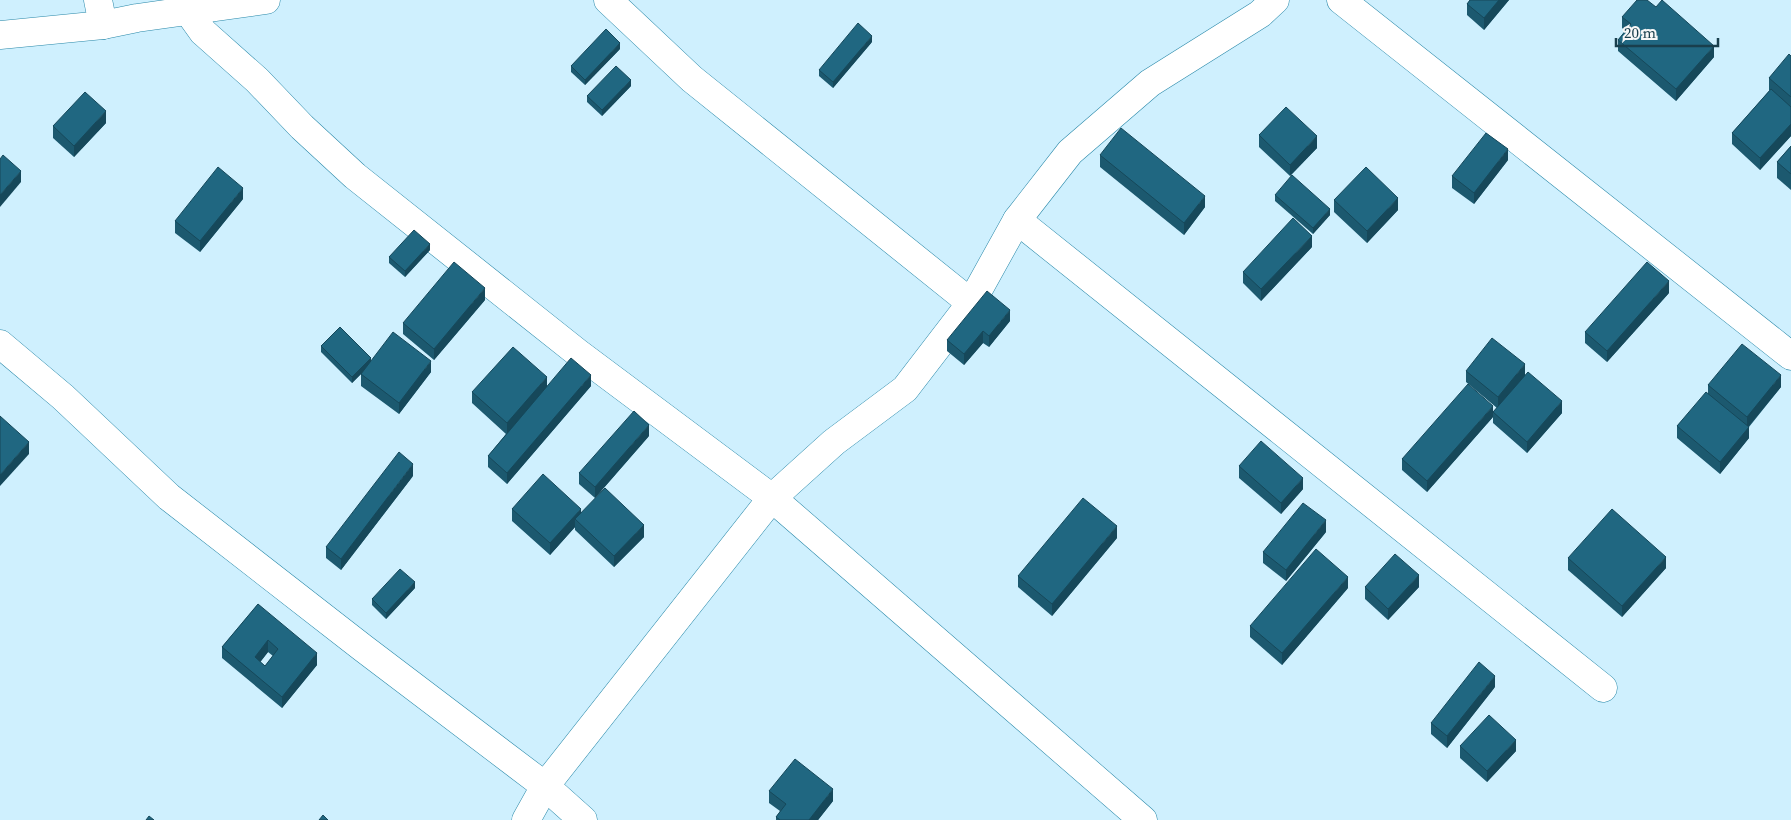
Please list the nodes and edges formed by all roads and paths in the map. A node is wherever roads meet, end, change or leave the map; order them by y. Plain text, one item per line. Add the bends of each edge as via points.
1 (266, 0) edge
2 (608, 0) edge
3 (1275, 0) edge
4 (1341, 0) edge
5 (188, 11) junction
6 (100, 13) edge
7 (0, 35) edge
8 (1017, 220) junction
9 (971, 303) junction
10 (0, 344) edge
11 (1791, 356) edge
12 (772, 498) junction
13 (1603, 688) dead end
14 (545, 786) junction
15 (526, 820) edge
16 (583, 820) edge
17 (1143, 820) edge

1 - 5 street
2 - 9 street via 692,79
3 - 8 street via 1260,14 1150,83 1107,118 1070,152
4 - 11 street
5 - 6 street via 137,18
5 - 12 street via 203,32 355,176 578,353
6 - 7 street
8 - 9 street
8 - 13 street
9 - 12 street via 905,388 834,442
10 - 14 street via 63,397 169,497
12 - 14 street
12 - 17 street
14 - 15 street
14 - 16 street

